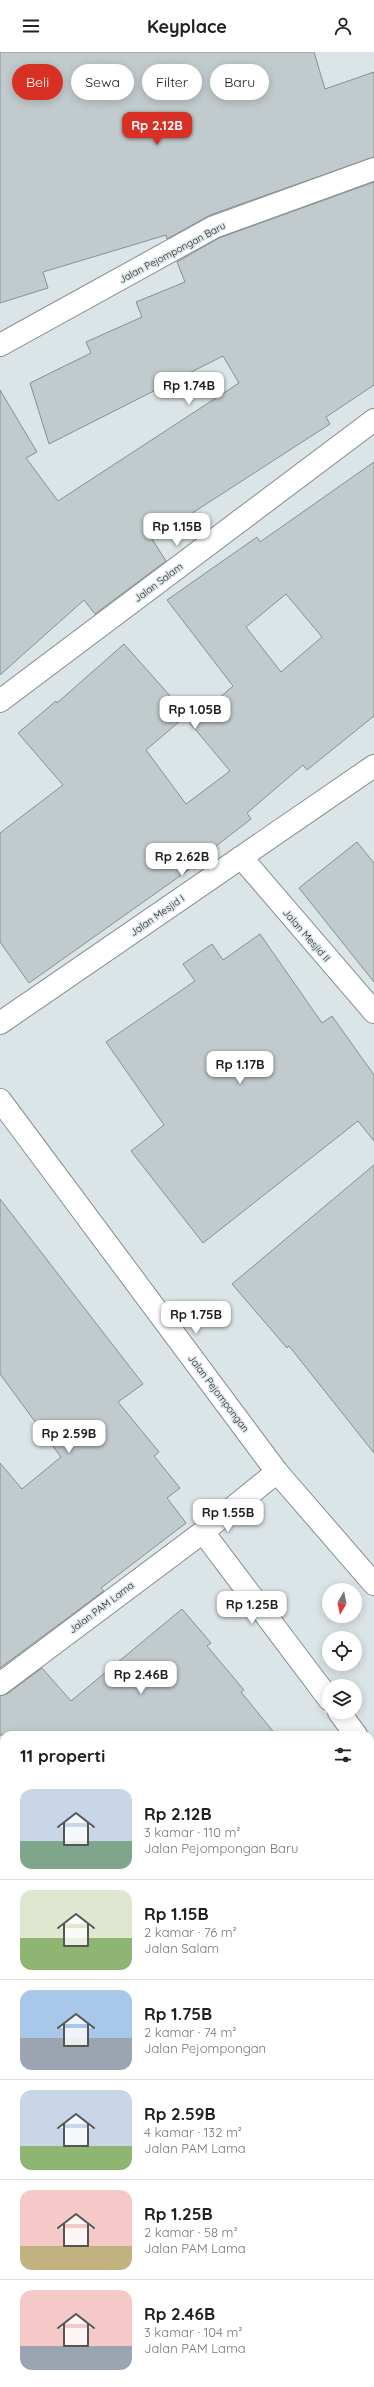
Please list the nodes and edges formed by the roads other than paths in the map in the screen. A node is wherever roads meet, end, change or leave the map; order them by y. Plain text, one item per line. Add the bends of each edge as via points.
1 (374, 169) edge
2 (0, 345) edge
3 (374, 420) edge
4 (0, 701) edge
5 (374, 766) edge
6 (241, 857) junction
7 (374, 1012) edge
8 (0, 1023) edge
9 (0, 1100) edge
10 (277, 1472) junction
11 (203, 1532) junction
12 (374, 1584) edge
13 (0, 1684) edge
14 (322, 1690) edge
15 (344, 1719) edge
16 (353, 1731) edge

1 - 2 street, Jalan Pejompongan Baru via 214,228
3 - 4 street, Jalan Salam
5 - 6 street, Jalan Mesjid I
6 - 7 street, Jalan Mesjid II
6 - 8 street, Jalan Mesjid I
9 - 10 street, Jalan Pejompongan
10 - 11 street, Jalan PAM Lama
10 - 12 street, Jalan Pejompongan
11 - 13 street, Jalan PAM Lama
11 - 14 street
15 - 16 street

